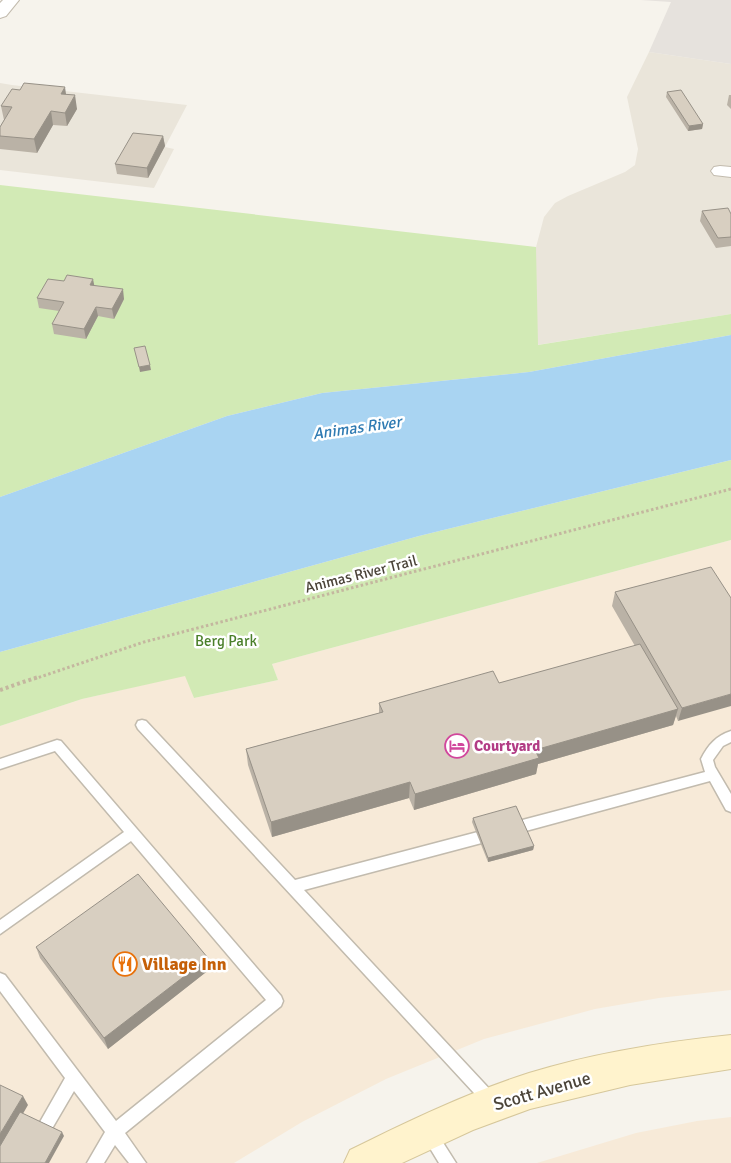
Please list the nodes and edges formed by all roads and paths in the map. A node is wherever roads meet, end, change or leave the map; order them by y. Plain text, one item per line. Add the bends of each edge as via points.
1 (11, 0) edge
2 (0, 13) edge
3 (731, 489) edge
4 (0, 690) edge
5 (142, 725) dead end
6 (731, 736) edge
7 (0, 764) edge
8 (713, 775) junction
9 (731, 806) edge
10 (132, 833) junction
11 (292, 887) junction
12 (0, 928) edge
13 (0, 980) edge
14 (731, 1052) edge
15 (73, 1079) junction
16 (494, 1104) junction
17 (45, 1127) edge
18 (427, 1131) junction
19 (114, 1132) junction
20 (95, 1163) edge
21 (138, 1163) edge
22 (363, 1163) edge
23 (448, 1163) edge

1 - 2 street
3 - 4 path, Animas River Trail via 144,642
5 - 11 lane
6 - 8 lane via 719,742 707,759
7 - 10 lane via 57,745
8 - 9 lane
8 - 11 lane
10 - 12 lane
10 - 19 lane via 276,1001
11 - 16 lane
13 - 15 lane
14 - 16 main road, Scott Avenue via 585,1077
15 - 17 lane
15 - 19 lane
16 - 18 main road, Scott Avenue
18 - 22 main road, Scott Avenue
18 - 23 lane
19 - 20 lane
19 - 21 lane

